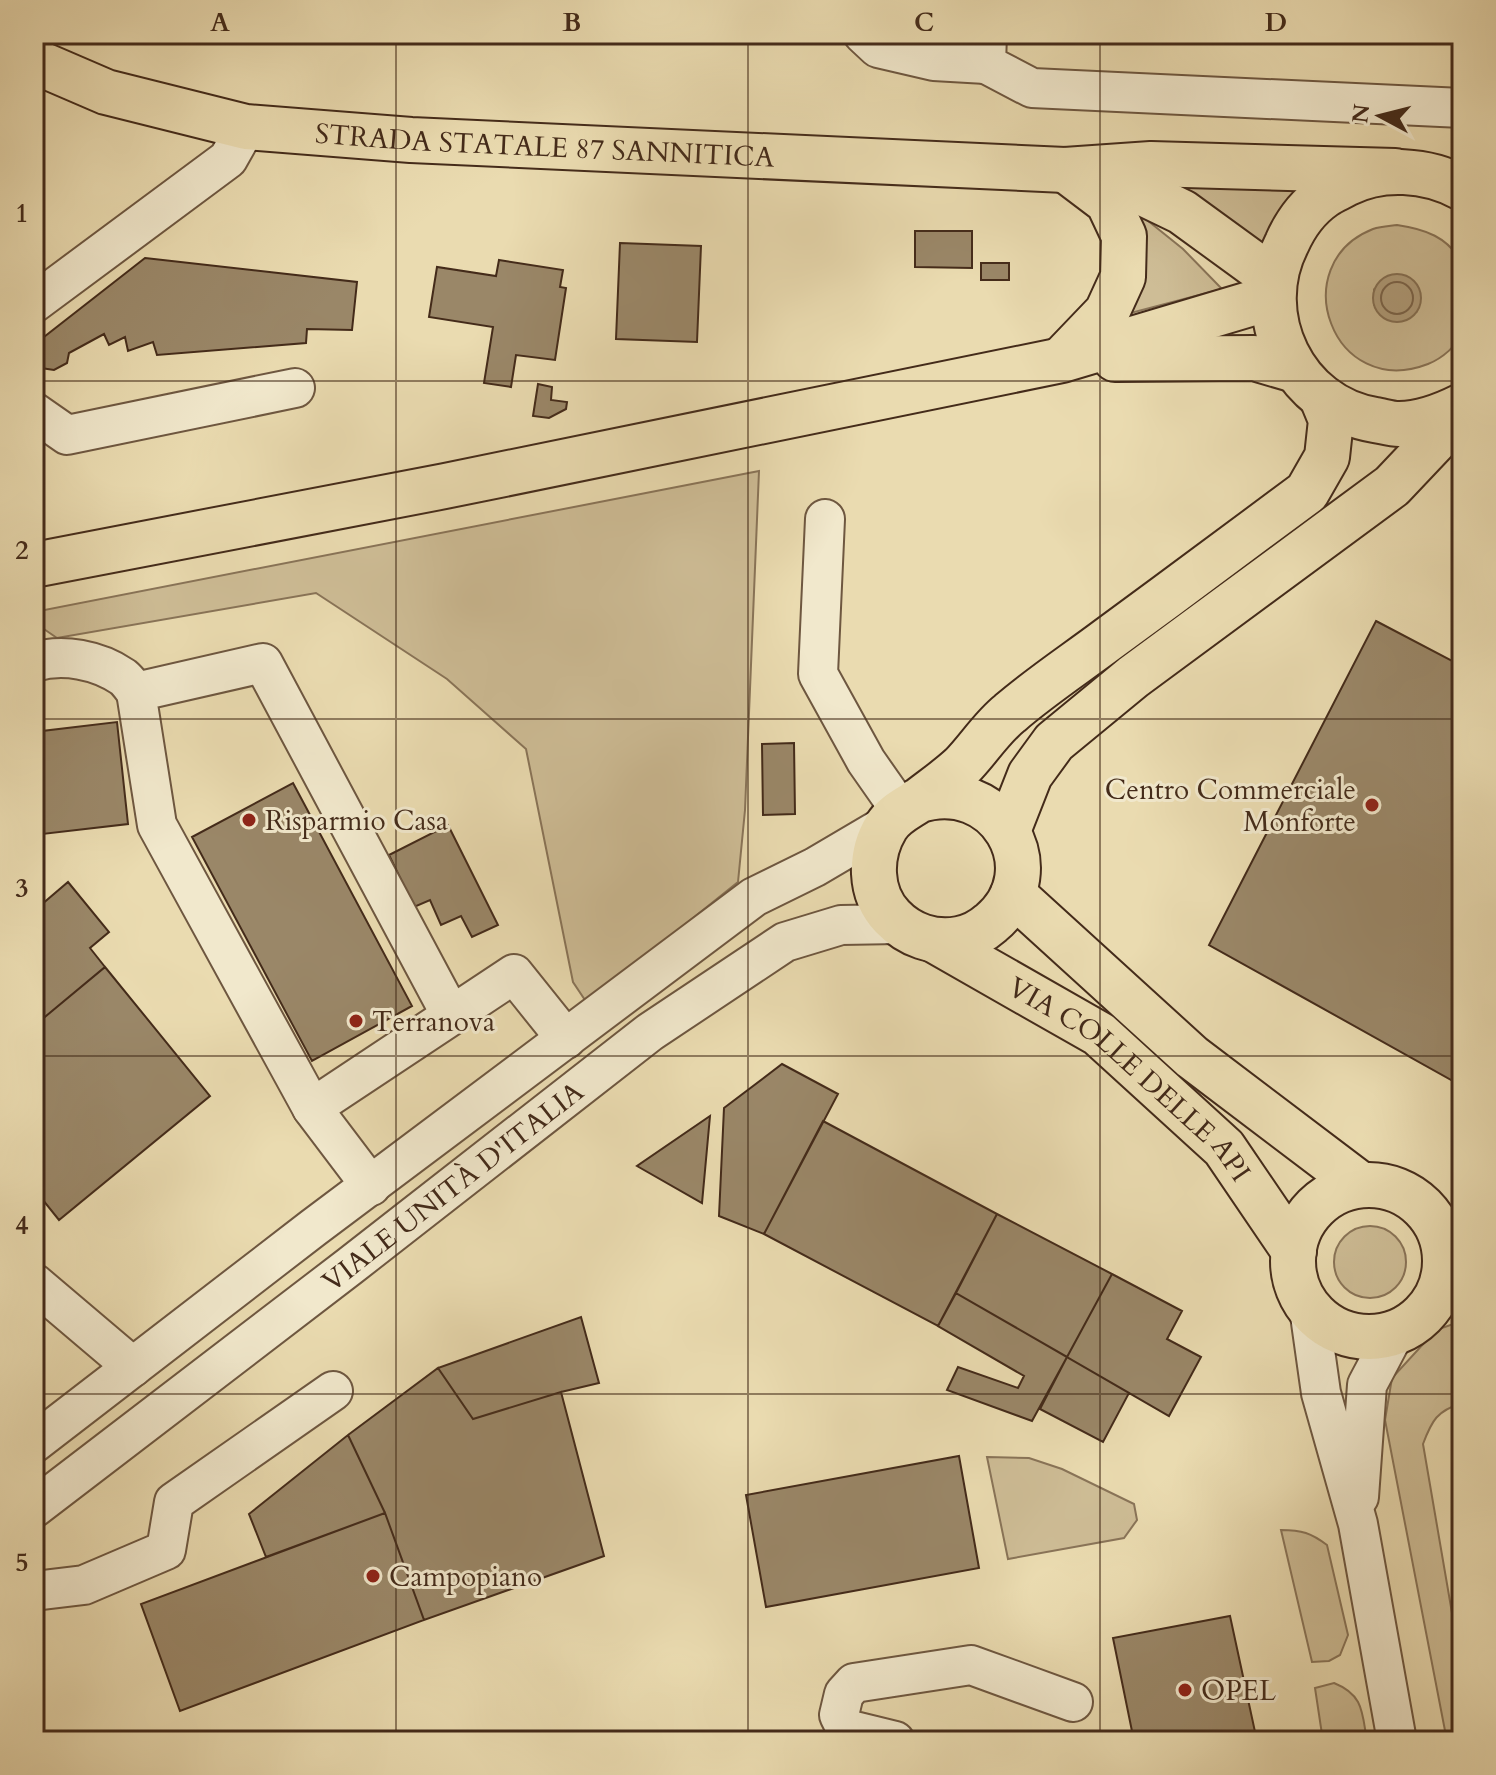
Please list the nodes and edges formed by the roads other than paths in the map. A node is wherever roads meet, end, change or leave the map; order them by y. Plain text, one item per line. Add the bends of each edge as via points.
1 (863, 34) edge
2 (987, 49) edge
3 (34, 61) edge
4 (1462, 108) edge
5 (246, 127) junction
6 (1065, 170) junction
7 (1438, 177) edge
8 (1273, 288) junction
9 (34, 303) edge
10 (1062, 360) junction
11 (1309, 384) junction
12 (295, 388) dead end
13 (1462, 406) edge
14 (34, 412) edge
15 (1462, 412) edge
16 (51, 440) edge
17 (825, 519) dead end
18 (34, 565) edge
19 (34, 662) edge
20 (136, 692) junction
21 (902, 812) junction
22 (1008, 831) junction
23 (1013, 894) junction
24 (917, 932) junction
25 (451, 1015) junction
26 (566, 1039) junction
27 (312, 1108) junction
28 (1361, 1185) junction
29 (371, 1186) junction
30 (1445, 1217) edge
31 (1294, 1251) junction
32 (34, 1283) edge
33 (1462, 1302) edge
34 (1309, 1308) junction
35 (1408, 1324) junction
36 (133, 1367) junction
37 (333, 1391) dead end
38 (34, 1443) edge
39 (34, 1508) edge
40 (1358, 1524) junction
41 (34, 1591) edge
42 (1073, 1702) dead end
43 (895, 1741) edge
44 (1397, 1741) edge

1 - 2 street via 878,48 934,61
2 - 4 street via 1032,88
3 - 5 main road, STRADA STATALE 87 SANNITICA via 106,92
5 - 6 main road, STRADA STATALE 87 SANNITICA via 411,140
5 - 9 street via 228,159
6 - 7 main road, STRADA STATALE 87 SANNITICA via 1151,164
6 - 8 main road, STRADA STATALE 87 SANNITICA via 1124,184 1182,212
6 - 10 main road via 1108,202 1124,236 1123,277 1107,312
7 - 8 main road via 1357,178 1323,196 1296,224 1279,259
8 - 10 main road
8 - 11 main road via 1278,335
10 - 11 main road via 1254,358
10 - 18 main road
11 - 13 main road via 1358,417 1398,424 1438,418
11 - 21 main road via 1331,420 1327,457 1307,492 1008,714 961,767
12 - 16 street
14 - 16 street
15 - 22 main road via 1392,486 1133,677 1054,742 1030,775
17 - 21 street via 818,674 866,761
19 - 20 street via 77,658 125,678
20 - 25 street via 263,663
20 - 27 street via 157,825
21 - 22 main road via 942,796 968,799 991,811
21 - 24 main road via 876,849 873,876 889,914
21 - 26 street, VIALE UNITÀ D'ITALIA via 815,867 754,897
22 - 23 main road via 1016,851
23 - 24 main road via 982,931 959,939
23 - 28 main road via 1192,1057
24 - 31 main road, VIA COLLE DELLE API via 1099,1034 1224,1148
24 - 39 street, VIALE UNITÀ D'ITALIA via 841,925 785,942 650,1032
25 - 26 street via 514,974
25 - 27 street
26 - 29 street, VIALE UNITÀ D'ITALIA
27 - 29 street
28 - 30 main road via 1386,1187
28 - 31 main road via 1316,1206 1297,1234
29 - 36 street, VIALE UNITÀ D'ITALIA
30 - 35 main road via 1445,1266 1437,1293
31 - 34 main road via 1295,1281
32 - 36 street
33 - 35 main road
34 - 35 main road via 1348,1334 1371,1337
34 - 40 street via 1321,1393
35 - 40 street via 1367,1385
36 - 38 street, VIALE UNITÀ D'ITALIA
37 - 41 street via 174,1502 166,1550 84,1585
40 - 44 street
42 - 43 street via 971,1665 854,1683 844,1694 839,1715 846,1729

